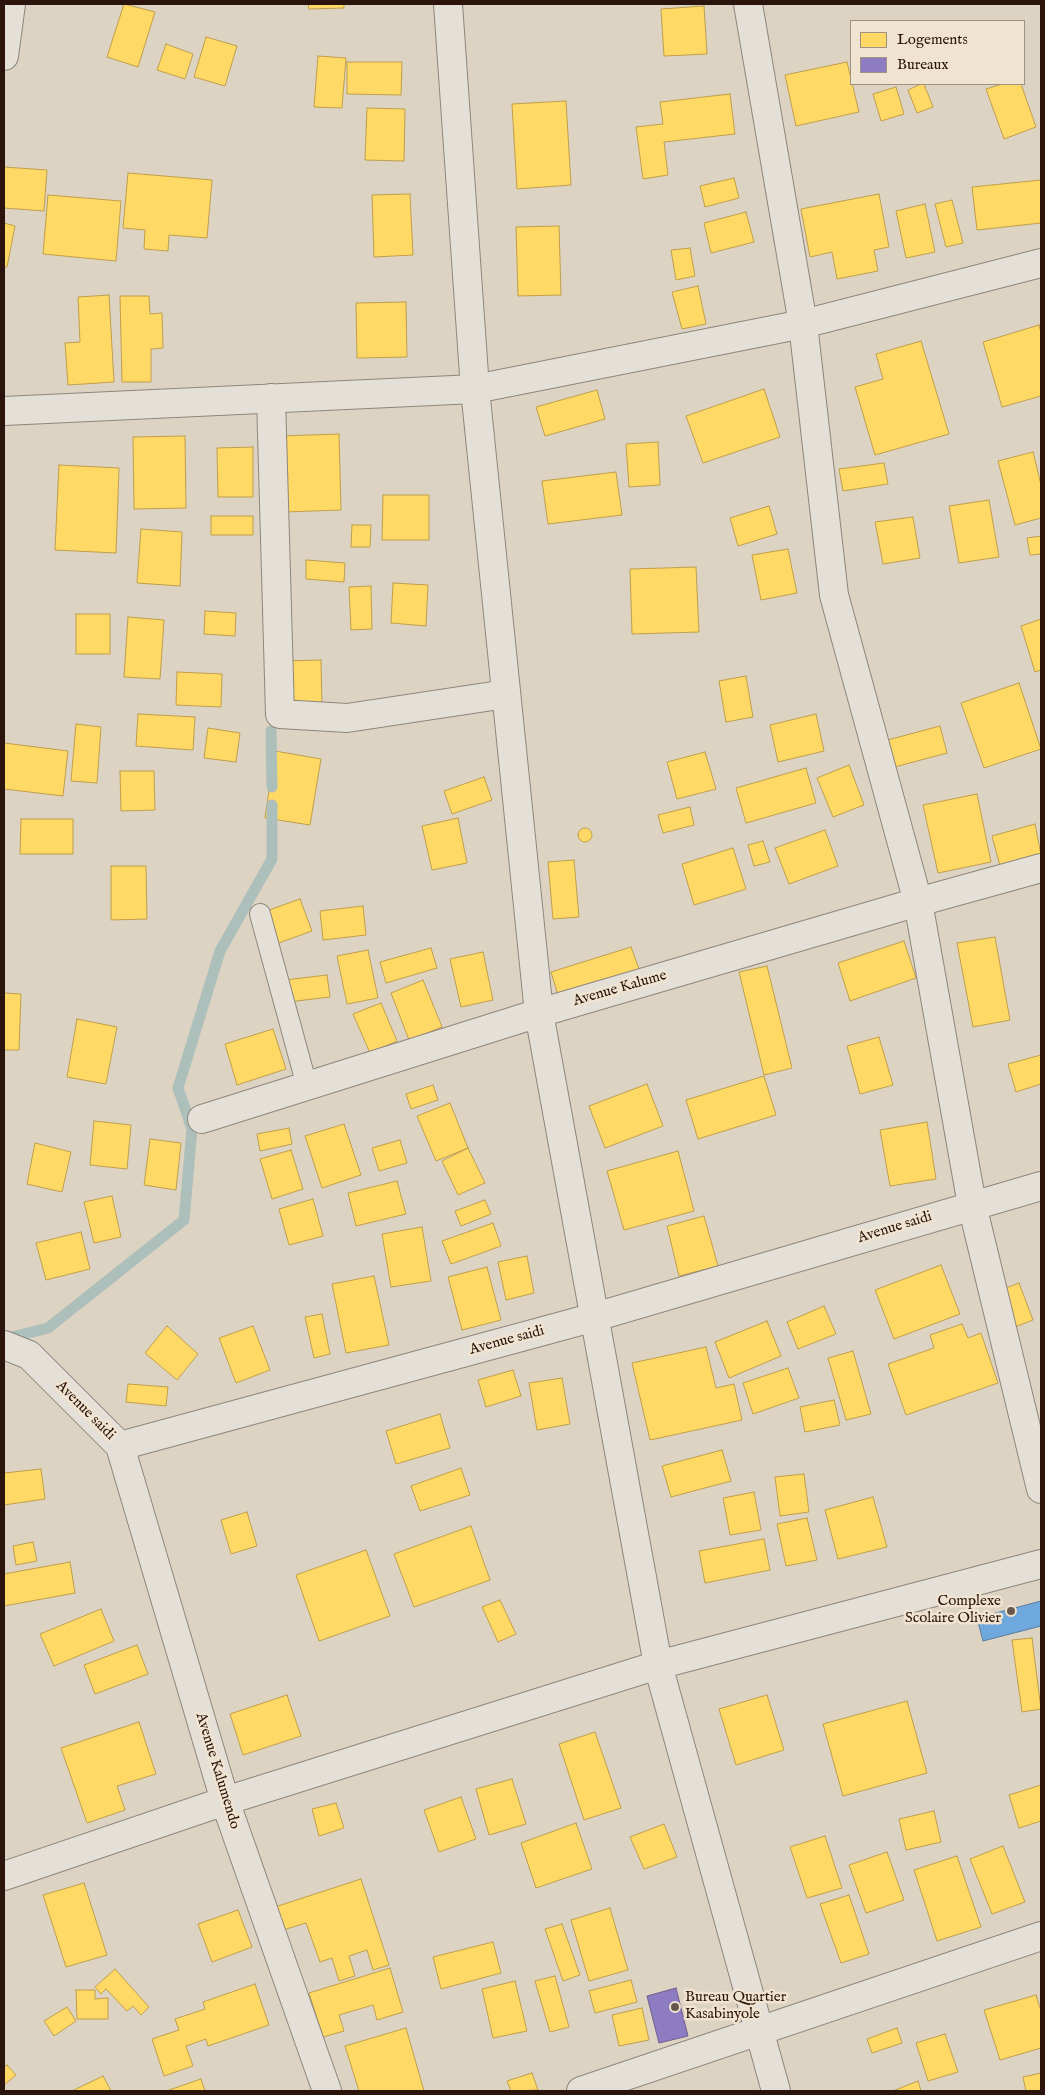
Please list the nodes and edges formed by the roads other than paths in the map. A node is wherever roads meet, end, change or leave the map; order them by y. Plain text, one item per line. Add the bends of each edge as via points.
1 (10, 4) edge
2 (448, 4) edge
3 (748, 4) edge
4 (4, 56) edge
5 (1041, 263) edge
6 (803, 324) junction
7 (474, 389) junction
8 (271, 398) junction
9 (4, 411) edge
10 (506, 694) junction
11 (1041, 868) edge
12 (918, 902) junction
13 (260, 914) dead end
14 (539, 1013) junction
15 (307, 1086) junction
16 (202, 1119) dead end
17 (1041, 1186) edge
18 (972, 1205) junction
19 (595, 1317) junction
20 (4, 1345) edge
21 (120, 1446) junction
22 (1041, 1489) edge
23 (1041, 1564) edge
24 (658, 1665) junction
25 (224, 1801) junction
26 (4, 1876) edge
27 (1041, 1936) edge
28 (760, 2032) junction
29 (326, 2091) edge
30 (581, 2091) edge
31 (776, 2091) edge

1 - 4 street
2 - 7 street
3 - 6 street
5 - 6 street
6 - 7 street
6 - 12 street via 834,595
7 - 8 street
7 - 10 street
8 - 9 street
8 - 10 street via 280,714 347,718
10 - 14 street
11 - 12 street, Avenue Kalume
12 - 14 street, Avenue Kalume
12 - 18 street
13 - 15 lane
14 - 15 street, Avenue Kalume
14 - 19 street
15 - 16 street, Avenue Kalume
17 - 18 street, Avenue saidi
18 - 19 street, Avenue saidi
18 - 22 street
19 - 21 street, Avenue saidi
19 - 24 street
20 - 21 street, Avenue saidi via 29,1355
21 - 25 street, Avenue Kalumendo
23 - 24 street
24 - 25 street
24 - 28 street
25 - 26 street
25 - 29 street, Avenue Kalumendo
27 - 28 street
28 - 30 street
28 - 31 street

